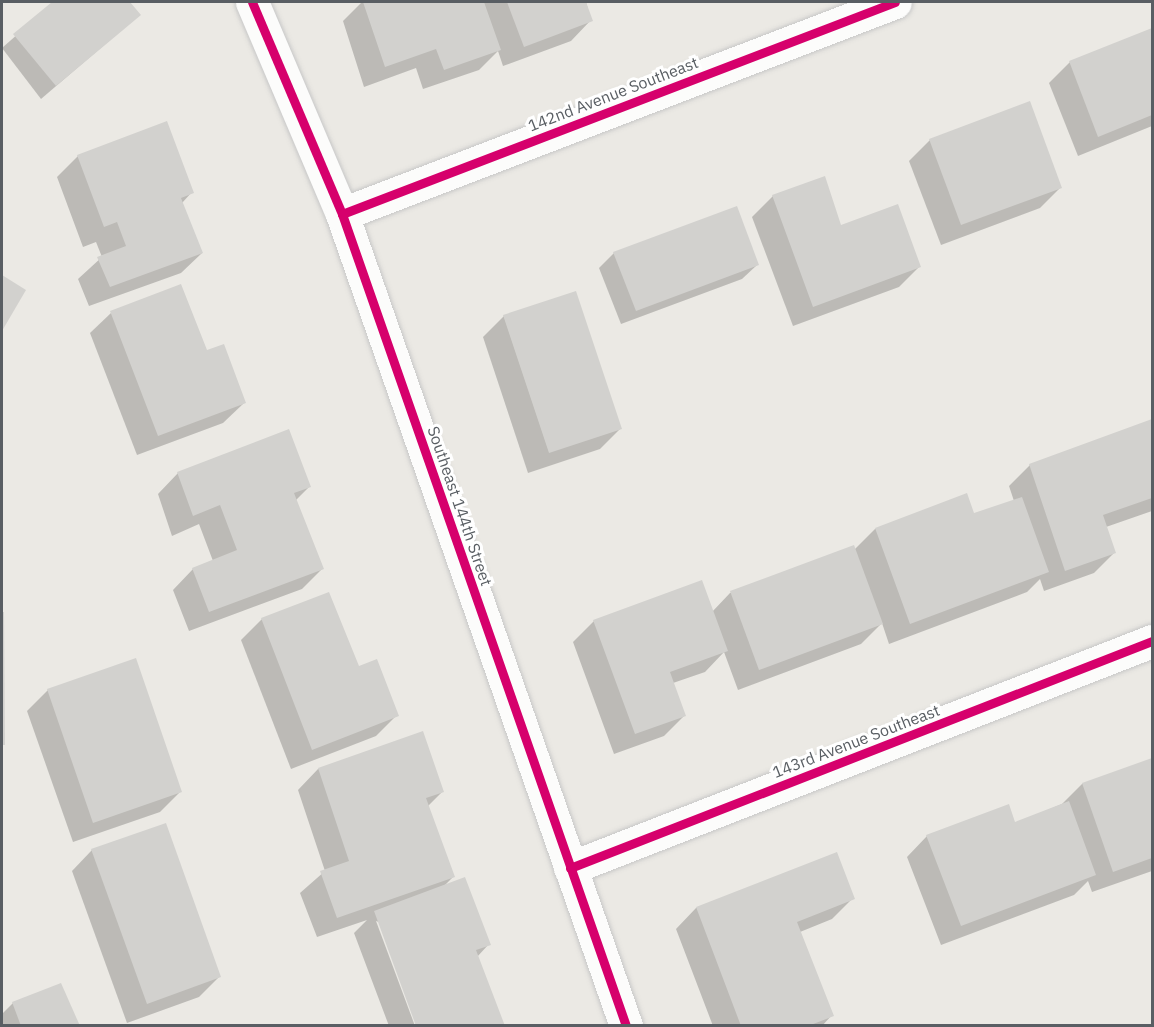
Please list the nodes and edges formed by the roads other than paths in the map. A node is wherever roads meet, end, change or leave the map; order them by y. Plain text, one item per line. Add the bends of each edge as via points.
1 (252, 2) edge
2 (895, 2) edge
3 (342, 214) junction
4 (1152, 641) edge
5 (570, 868) junction
6 (626, 1026) edge

1 - 3 street, Southeast 144th Street
2 - 3 street, 142nd Avenue Southeast
3 - 5 street, Southeast 144th Street
4 - 5 street, 143rd Avenue Southeast
5 - 6 street, Southeast 144th Street

